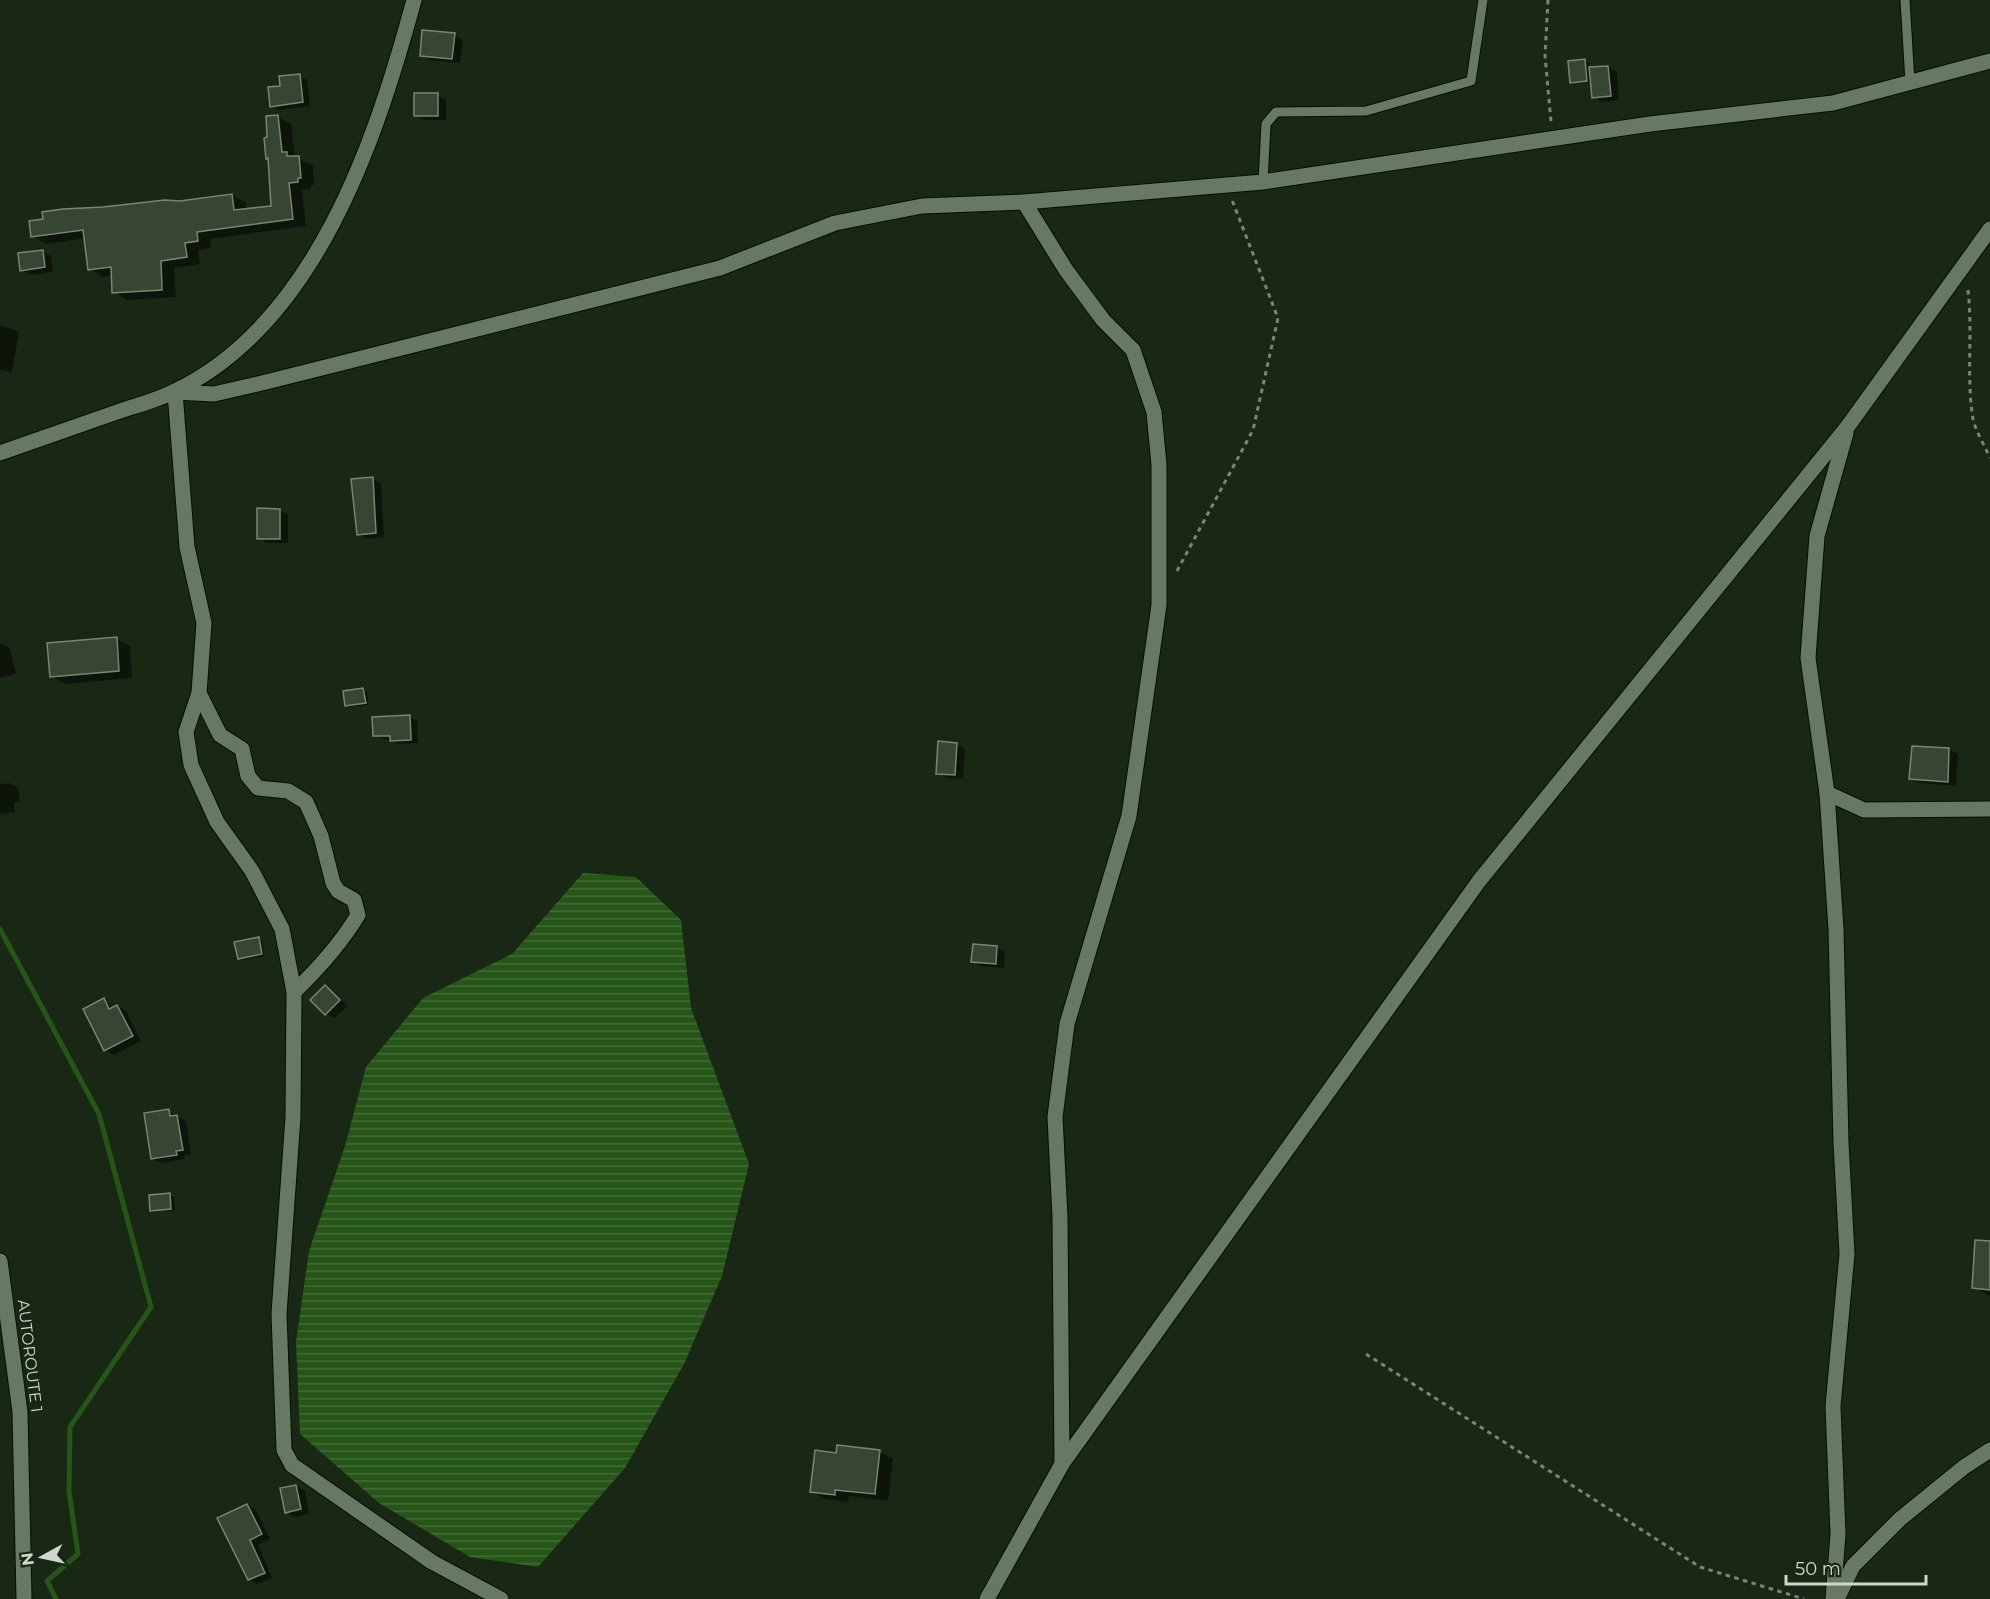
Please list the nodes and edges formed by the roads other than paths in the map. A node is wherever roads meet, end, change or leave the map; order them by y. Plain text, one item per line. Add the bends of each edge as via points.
1 (414, 0) edge
2 (1483, 0) edge
3 (1905, 0) edge
4 (1990, 61) edge
5 (1910, 82) junction
6 (1263, 182) junction
7 (1024, 202) junction
8 (1990, 229) edge
9 (175, 392) junction
10 (1848, 426) junction
11 (0, 453) edge
12 (199, 693) junction
13 (1827, 793) junction
14 (1990, 809) edge
15 (294, 993) junction
16 (0, 1261) edge
17 (1990, 1450) edge
18 (1062, 1464) junction
19 (24, 1599) edge
20 (501, 1599) edge
21 (987, 1599) edge
22 (1835, 1599) edge

1 - 9 street via 396,67 351,188 314,256 276,310 244,345
2 - 6 lane via 1471,81 1366,111 1276,112 1266,124
3 - 5 lane
4 - 5 street
5 - 6 street via 1833,103 1650,124
6 - 7 street
7 - 9 street via 922,206 835,223 720,268 233,390 214,394
7 - 18 street via 1065,270 1103,320 1133,350 1154,412 1159,465 1159,605 1130,816 1067,1024 1055,1116
8 - 10 street
9 - 11 street
9 - 12 street via 187,548 204,623
10 - 13 street via 1817,536 1808,658
10 - 18 street via 1479,881
12 - 15 street via 186,732 191,765 217,822 252,871 282,929
12 - 15 street via 220,735 242,749 248,776 258,788 288,791 306,802 321,836 333,883 338,891 354,900 358,915 347,933 325,963
13 - 14 street via 1864,810
13 - 22 street via 1836,929 1847,1254 1833,1406 1838,1534
15 - 20 street via 293,1117 279,1314 284,1449 292,1465 432,1562
16 - 19 street, AUTOROUTE 1 via 20,1412
17 - 22 street via 1899,1519 1853,1566
18 - 21 street

